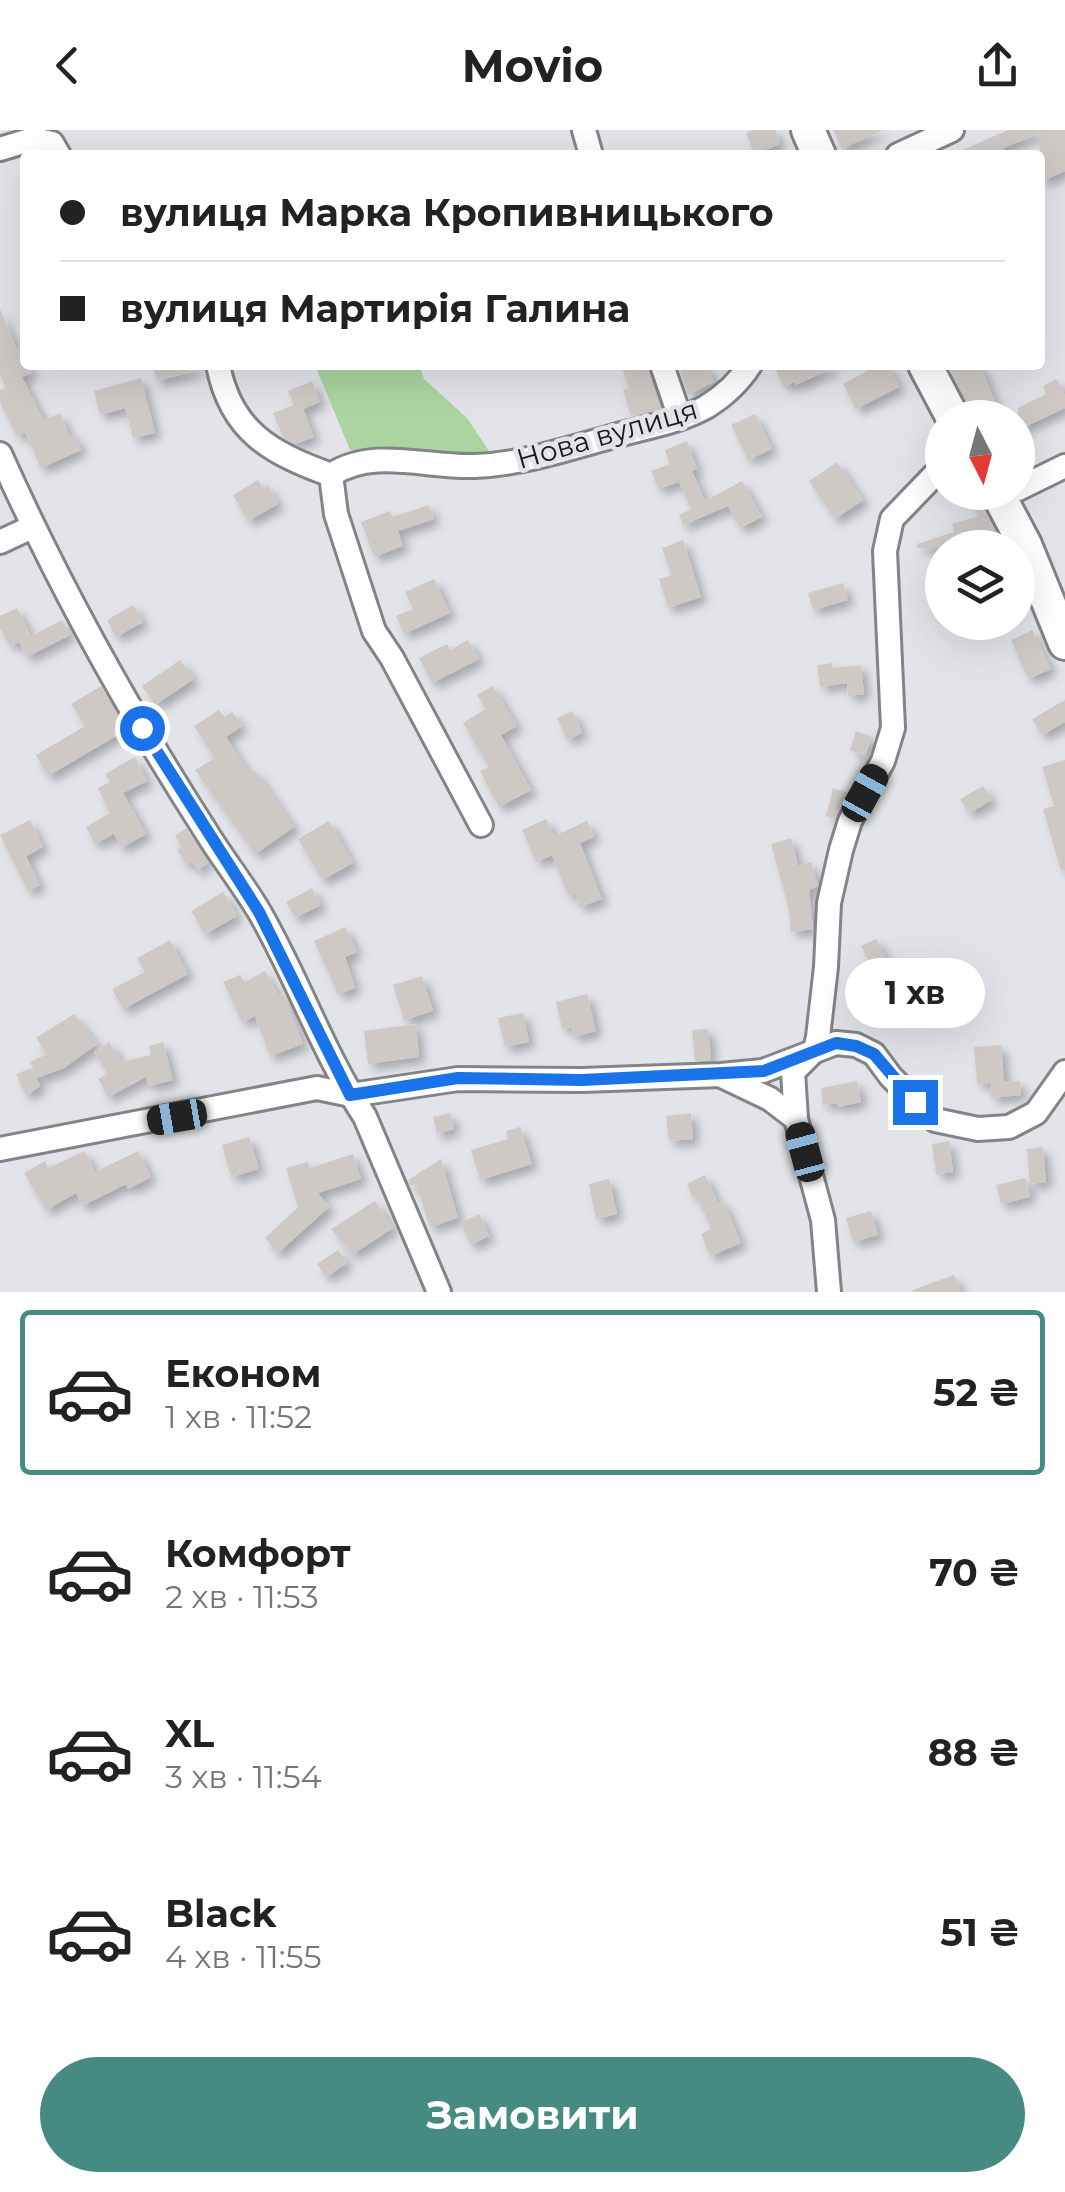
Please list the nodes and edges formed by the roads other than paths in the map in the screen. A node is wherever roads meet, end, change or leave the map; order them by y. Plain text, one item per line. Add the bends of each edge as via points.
1 (952, 130) edge
2 (0, 149) edge
3 (56, 150) edge
4 (909, 150) edge
5 (219, 370) edge
6 (664, 370) edge
7 (746, 370) edge
8 (928, 370) edge
9 (943, 400) edge
10 (680, 418) junction
11 (0, 454) edge
12 (1065, 466) edge
13 (332, 475) junction
14 (1035, 480) edge
15 (925, 485) edge
16 (1012, 510) edge
17 (32, 527) junction
18 (0, 542) edge
19 (1065, 643) edge
20 (481, 826) dead end
21 (815, 1050) junction
22 (1065, 1072) edge
23 (721, 1075) junction
24 (350, 1095) junction
25 (796, 1119) junction
26 (0, 1149) edge
27 (439, 1292) edge
28 (829, 1292) edge

1 - 4 street
2 - 3 street via 33,139
5 - 13 street via 244,428 296,462
6 - 10 street
7 - 10 street, Нова вулиця via 735,386
8 - 9 street
10 - 13 street, Нова вулиця via 517,462 372,460
11 - 17 street
12 - 14 street
13 - 20 street via 336,514 374,631
15 - 21 street via 892,519 885,551 893,728 841,850 829,903
16 - 19 street
17 - 18 street
17 - 24 street via 142,728 259,912
21 - 22 street via 836,1043 874,1054 935,1120 978,1130 1009,1127 1036,1113
21 - 23 street via 764,1071
21 - 25 street via 793,1072
23 - 24 street via 458,1078
23 - 25 street
24 - 26 street via 317,1088
24 - 27 street
25 - 28 street via 822,1220

